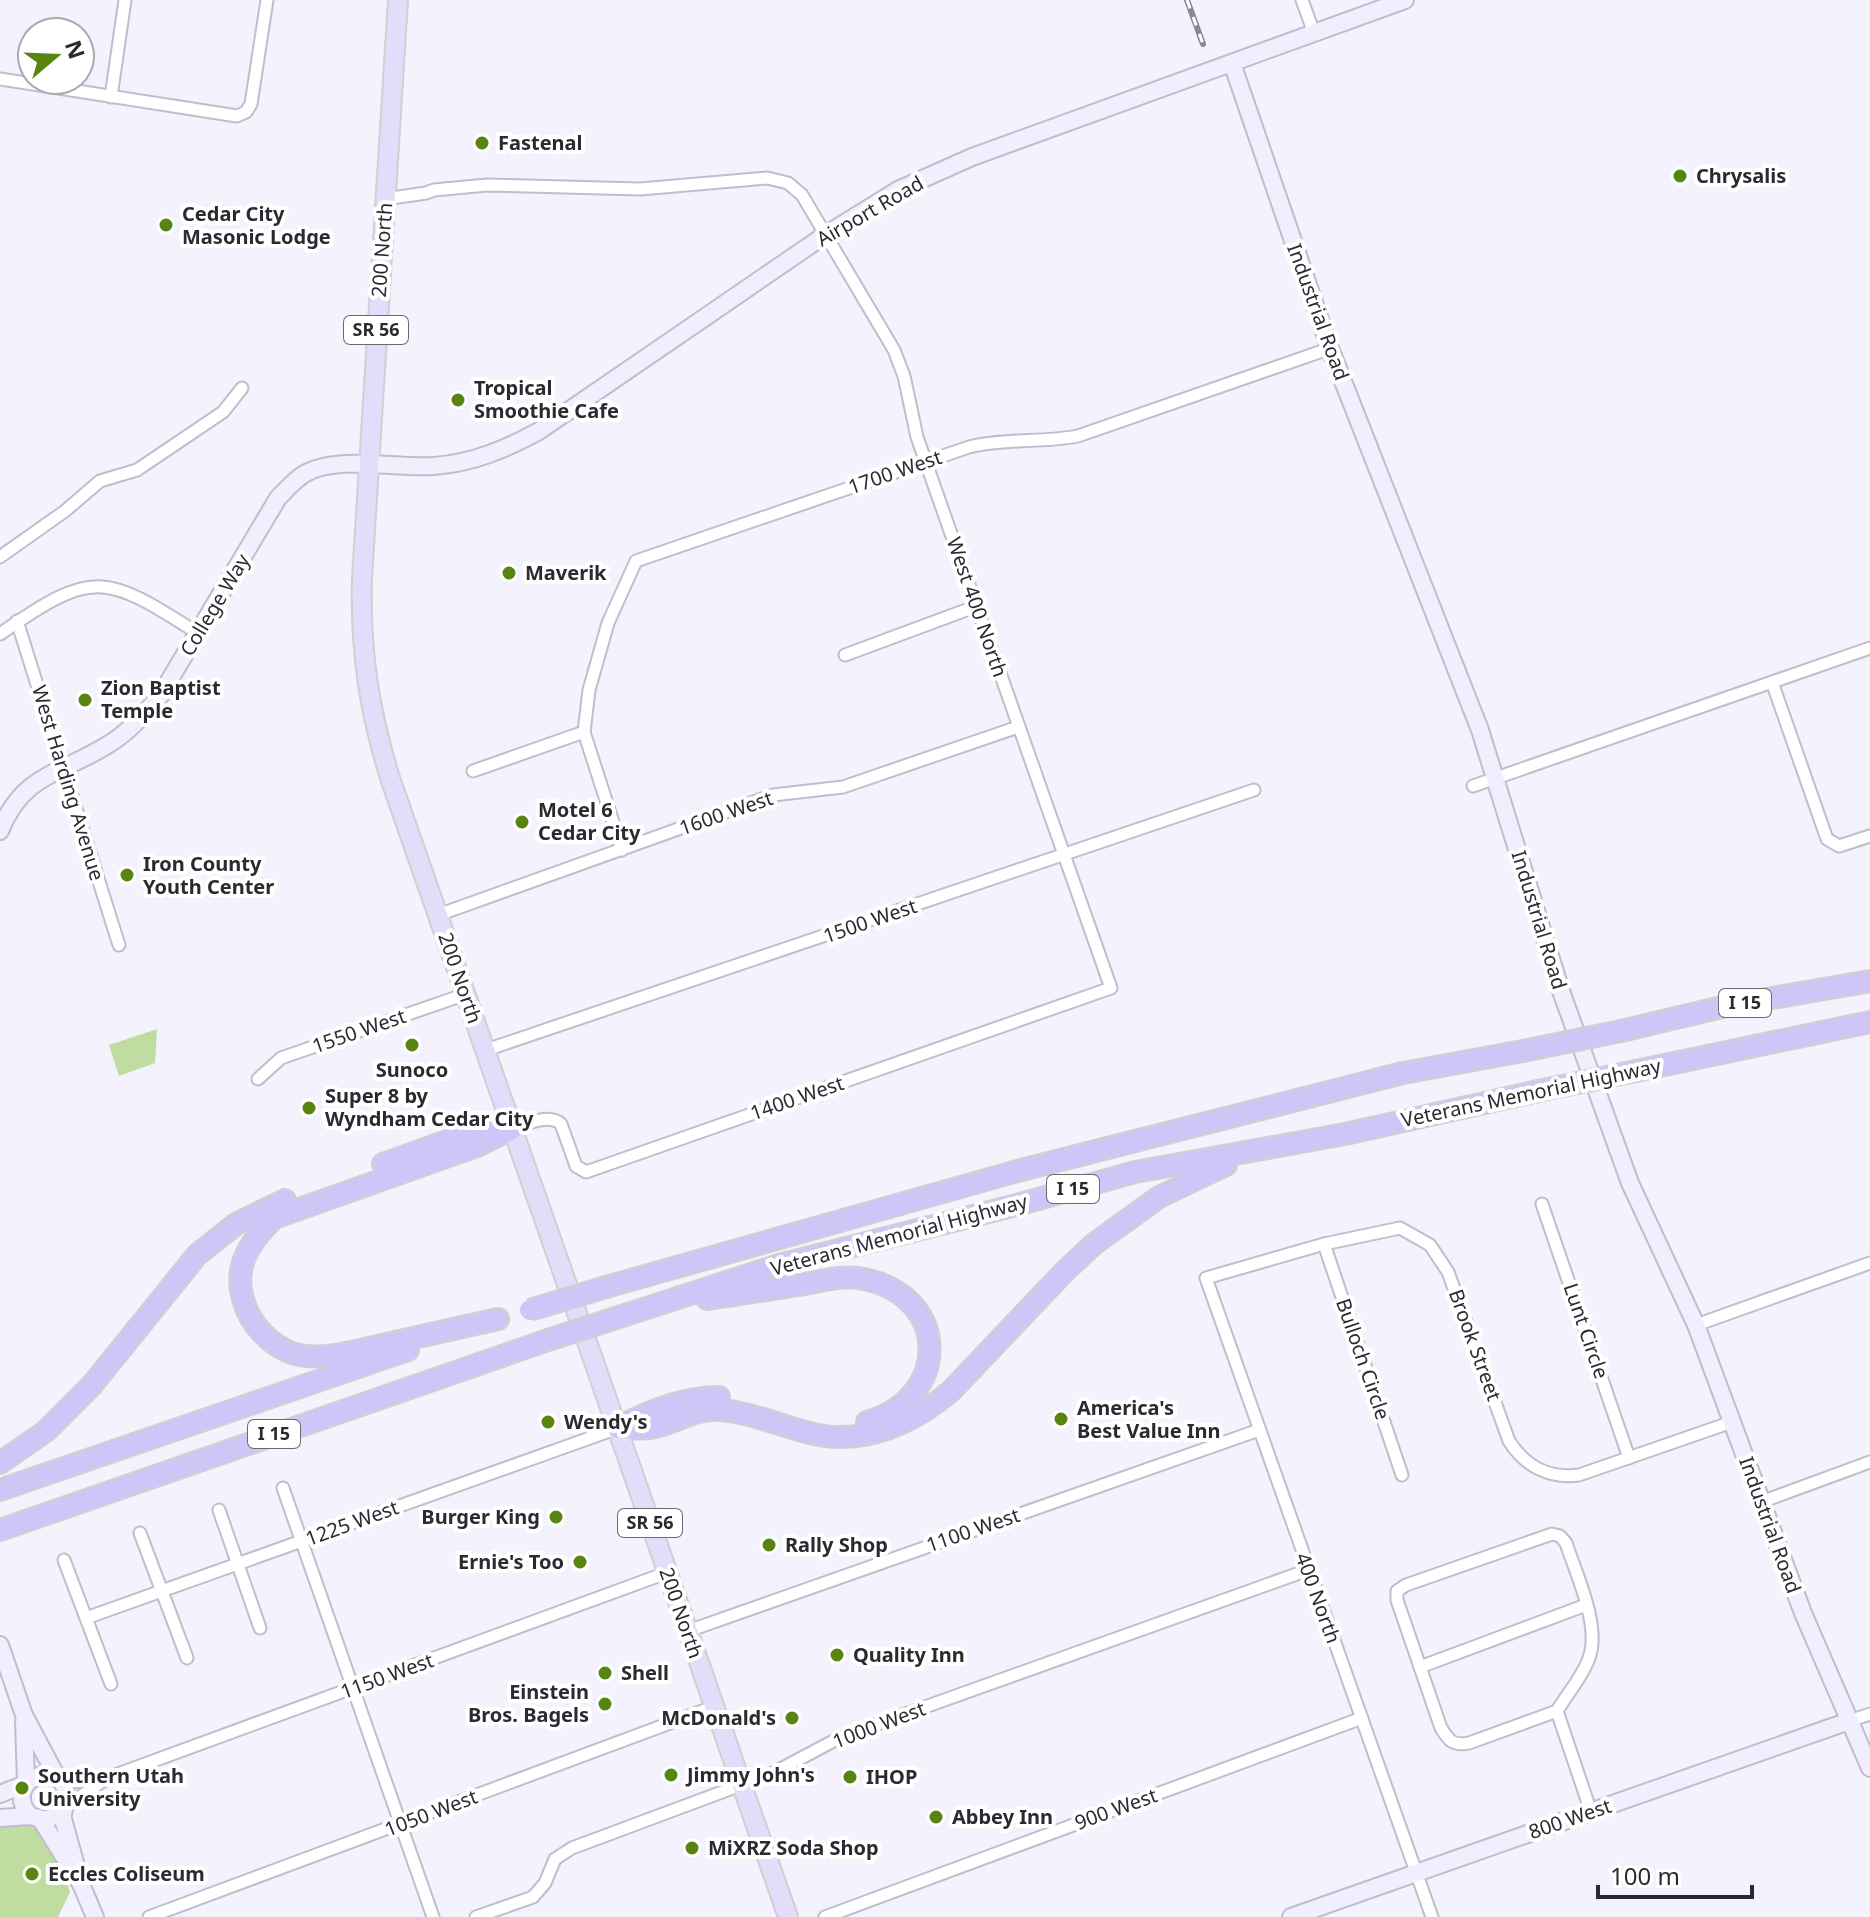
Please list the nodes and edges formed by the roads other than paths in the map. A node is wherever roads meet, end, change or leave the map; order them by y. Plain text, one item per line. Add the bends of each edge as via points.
1 (125, 0) edge
2 (267, 0) edge
3 (398, 0) edge
4 (1302, 0) edge
5 (1405, 0) edge
6 (1314, 33) junction
7 (1232, 63) junction
8 (0, 79) edge
9 (111, 97) junction
10 (385, 199) junction
11 (825, 235) junction
12 (1331, 348) junction
13 (242, 388) dead end
14 (926, 461) junction
15 (368, 465) junction
16 (0, 557) edge
17 (977, 606) junction
18 (17, 621) junction
19 (0, 634) edge
20 (199, 634) junction
21 (1870, 648) edge
22 (845, 655) dead end
23 (1772, 682) junction
24 (1018, 727) junction
25 (584, 732) junction
26 (64, 767) junction
27 (473, 771) dead end
28 (1496, 778) junction
29 (1473, 786) dead end
30 (1254, 790) dead end
31 (0, 831) edge
32 (1870, 836) edge
33 (622, 850) junction
34 (1063, 855) junction
35 (438, 915) junction
36 (119, 945) dead end
37 (1870, 981) edge
38 (1111, 988) joint
39 (466, 994) junction
40 (1870, 1022) edge
41 (486, 1050) junction
42 (258, 1079) dead end
43 (513, 1128) junction
44 (1345, 1134) junction
45 (1542, 1204) dead end
46 (1324, 1244) junction
47 (1870, 1263) edge
48 (1206, 1278) joint
49 (647, 1309) junction
50 (498, 1319) junction
51 (1696, 1325) junction
52 (1732, 1422) junction
53 (618, 1428) junction
54 (1259, 1430) junction
55 (1629, 1458) junction
56 (1870, 1462) edge
57 (0, 1463) edge
58 (1402, 1475) dead end
59 (283, 1488) dead end
60 (0, 1490) edge
61 (1761, 1502) junction
62 (219, 1510) dead end
63 (0, 1530) edge
64 (140, 1533) dead end
65 (302, 1541) junction
66 (64, 1560) dead end
67 (238, 1564) junction
68 (1308, 1570) junction
69 (666, 1573) junction
70 (162, 1591) junction
71 (1586, 1605) junction
72 (86, 1618) junction
73 (260, 1628) dead end
74 (688, 1631) junction
75 (0, 1645) edge
76 (187, 1658) dead end
77 (1420, 1667) junction
78 (111, 1684) dead end
79 (354, 1688) junction
80 (713, 1707) junction
81 (1557, 1711) junction
82 (1870, 1714) edge
83 (24, 1715) junction
84 (1362, 1718) junction
85 (1849, 1721) junction
86 (1870, 1768) edge
87 (107, 1778) junction
88 (60, 1781) junction
89 (26, 1783) junction
90 (740, 1784) junction
91 (0, 1794) edge
92 (63, 1809) junction
93 (1591, 1812) junction
94 (0, 1818) edge
95 (36, 1818) junction
96 (401, 1825) junction
97 (1416, 1873) junction
98 (81, 1884) junction
99 (95, 1917) edge
100 (149, 1917) edge
101 (433, 1917) edge
102 (476, 1917) edge
103 (788, 1917) edge
104 (825, 1917) edge
105 (1291, 1917) edge
106 (1432, 1917) edge

1 - 9 street
2 - 9 street via 246,112 237,116
3 - 10 main road, 200 North / SR 56
4 - 6 street
5 - 6 street, Airport Road
6 - 7 street, Airport Road
7 - 11 street, Airport Road via 972,157 898,190
7 - 12 street, Industrial Road
8 - 9 street
10 - 11 street, West 400 North via 487,185 640,189 767,178 788,183 802,195
10 - 15 main road, 200 North / SR 56
11 - 14 street, West 400 North via 894,350
11 - 15 street, Airport Road via 539,431 501,451 435,466
12 - 14 street, 1700 West via 1078,436 978,444
12 - 28 street, Industrial Road
13 - 16 street via 223,412 137,470 100,481
14 - 17 street, West 400 North
14 - 25 street, 1700 West via 636,561 608,623 589,690
15 - 20 street, College Way via 321,467 291,483
15 - 35 main road, 200 North / SR 56 via 361,614 368,696
17 - 22 street
17 - 24 street, West 400 North
18 - 19 street
18 - 20 street via 59,595 107,586 145,599
18 - 26 street, West Harding Avenue
20 - 26 street, College Way via 138,721 113,742
21 - 23 street
23 - 28 street
23 - 32 street via 1827,839 1839,846
24 - 33 street, 1600 West via 843,787 773,795
24 - 34 street, West 400 North
25 - 27 street
25 - 33 street, 1700 West
26 - 31 street, College Way via 23,791
26 - 36 street, West Harding Avenue
28 - 29 street
28 - 51 street, Industrial Road via 1599,1101 1637,1201
30 - 34 street, 1500 West
33 - 35 street, 1600 West
34 - 38 street, West 400 North
34 - 41 street, 1500 West
35 - 39 main road, 200 North / SR 56
37 - 50 highway, Veterans Memorial Highway / I 15, bridge via 1403,1073 1021,1170
38 - 43 street, 1400 West via 586,1172 576,1166 556,1119
39 - 41 main road, 200 North / SR 56
39 - 42 street, 1550 West via 281,1058
40 - 44 highway, Veterans Memorial Highway / I 15, bridge
41 - 43 main road, 200 North / SR 56
43 - 50 highway via 477,1146 274,1218 246,1252 240,1278 242,1297 259,1330 283,1349 307,1356
43 - 53 main road, 200 North / SR 56
43 - 57 highway via 472,1132 291,1197 236,1224 197,1255 71,1408
44 - 49 highway, Veterans Memorial Highway / I 15 via 1135,1172 779,1265
44 - 53 highway via 1258,1153 1159,1197 1094,1244 952,1390 903,1424 850,1437 815,1435 707,1409 654,1428
45 - 55 street, Lunt Circle
46 - 48 street, Brook Street
46 - 55 street, Brook Street via 1400,1228 1430,1245 1448,1272 1509,1441 1528,1463 1569,1476
46 - 58 street, Bulloch Circle
47 - 51 street
48 - 54 street, 400 North
49 - 53 highway via 862,1278 913,1306 929,1337 928,1366 913,1397 900,1408 853,1425 817,1423 737,1399 703,1397 643,1414
49 - 63 highway, Veterans Memorial Highway / I 15, bridge
50 - 60 highway, Veterans Memorial Highway / I 15
51 - 52 street, Industrial Road
52 - 55 street, Brook Street
52 - 61 street, Industrial Road
53 - 65 street, 1225 West
53 - 69 main road, 200 North / SR 56
54 - 68 street, 400 North
54 - 74 street, 1100 West
56 - 61 street
59 - 65 street
61 - 85 street, Industrial Road
62 - 67 street
64 - 70 street
65 - 67 street, 1225 West
65 - 79 street
66 - 72 street
67 - 70 street, 1225 West
67 - 73 street
68 - 84 street, 400 North
68 - 90 street, 1000 West via 841,1737
69 - 74 main road, 200 North / SR 56
69 - 79 street, 1150 West
70 - 72 street, 1225 West
70 - 76 street
71 - 77 street
71 - 77 street via 1566,1543 1552,1534 1406,1585 1397,1591 1397,1600
71 - 81 street via 1593,1635 1590,1657
72 - 78 street
74 - 80 main road, 200 North / SR 56
75 - 83 street
77 - 81 street via 1441,1728 1449,1742 1458,1745
79 - 87 street, 1150 West
79 - 96 street
80 - 90 main road, 200 North / SR 56
80 - 96 street, 1050 West
81 - 93 street
82 - 85 street
83 - 88 street
83 - 89 street
84 - 97 street, 400 North
84 - 104 street, 900 West
85 - 86 street, Industrial Road
85 - 93 street, 800 West
87 - 88 street, 1150 West
87 - 92 street, 1150 West
88 - 89 street via 41,1774
88 - 92 street via 66,1795
89 - 91 street
89 - 95 street via 21,1802
90 - 102 street, 1000 West via 572,1848 555,1859 533,1897
90 - 103 main road, 200 North / SR 56
92 - 95 street via 53,1818
92 - 98 street
93 - 97 street, 800 West
94 - 95 street
95 - 98 street
96 - 100 street, 1050 West
96 - 101 street
97 - 105 street, 800 West
97 - 106 street, 400 North
98 - 99 street

